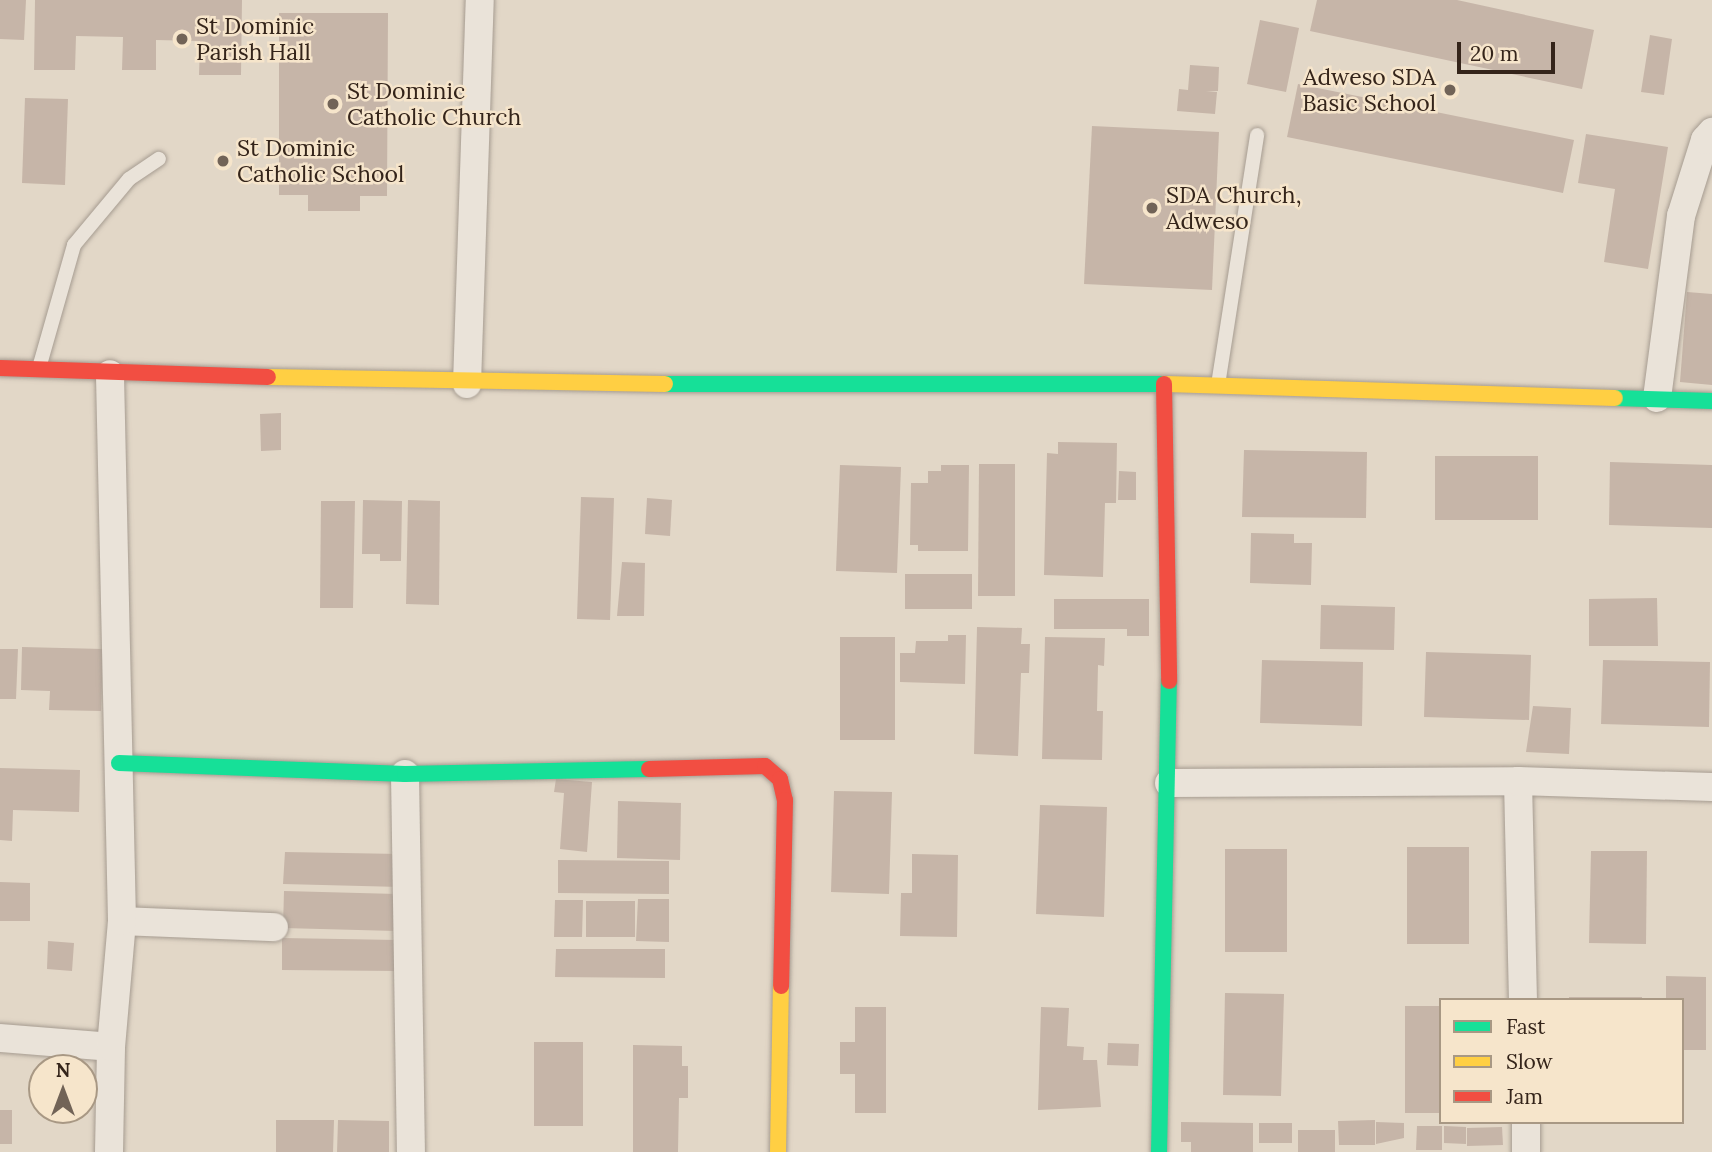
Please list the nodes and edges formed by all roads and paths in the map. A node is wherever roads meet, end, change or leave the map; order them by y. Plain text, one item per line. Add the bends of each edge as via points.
1 (481, 0) edge
2 (1712, 132) edge
3 (1257, 135) dead end
4 (159, 159) dead end
5 (0, 368) edge
6 (39, 370) junction
7 (110, 374) junction
8 (467, 384) junction
9 (1164, 384) junction
10 (1218, 386) junction
11 (1657, 398) junction
12 (1712, 401) edge
13 (119, 763) junction
14 (405, 774) junction
15 (1518, 781) junction
16 (1169, 783) junction
17 (1712, 787) edge
18 (122, 921) junction
19 (274, 927) dead end
20 (1523, 998) edge
21 (0, 1038) edge
22 (111, 1046) junction
23 (1526, 1124) edge
24 (109, 1152) edge
25 (411, 1152) edge
26 (778, 1152) edge
27 (1159, 1152) edge
28 (1526, 1152) edge

1 - 8 street
2 - 11 street via 1705,140 1681,216
3 - 10 lane
4 - 6 lane via 129,178 74,245
5 - 6 street
6 - 7 street
7 - 8 street
7 - 13 street
8 - 9 street
9 - 10 street
9 - 16 street
10 - 11 street
11 - 12 street
13 - 14 street
13 - 18 street
14 - 25 street
14 - 26 street via 765,766 780,779 785,800
15 - 16 street
15 - 17 street
15 - 20 street
16 - 27 street
18 - 19 street
18 - 22 street
21 - 22 street
22 - 24 street
23 - 28 street

